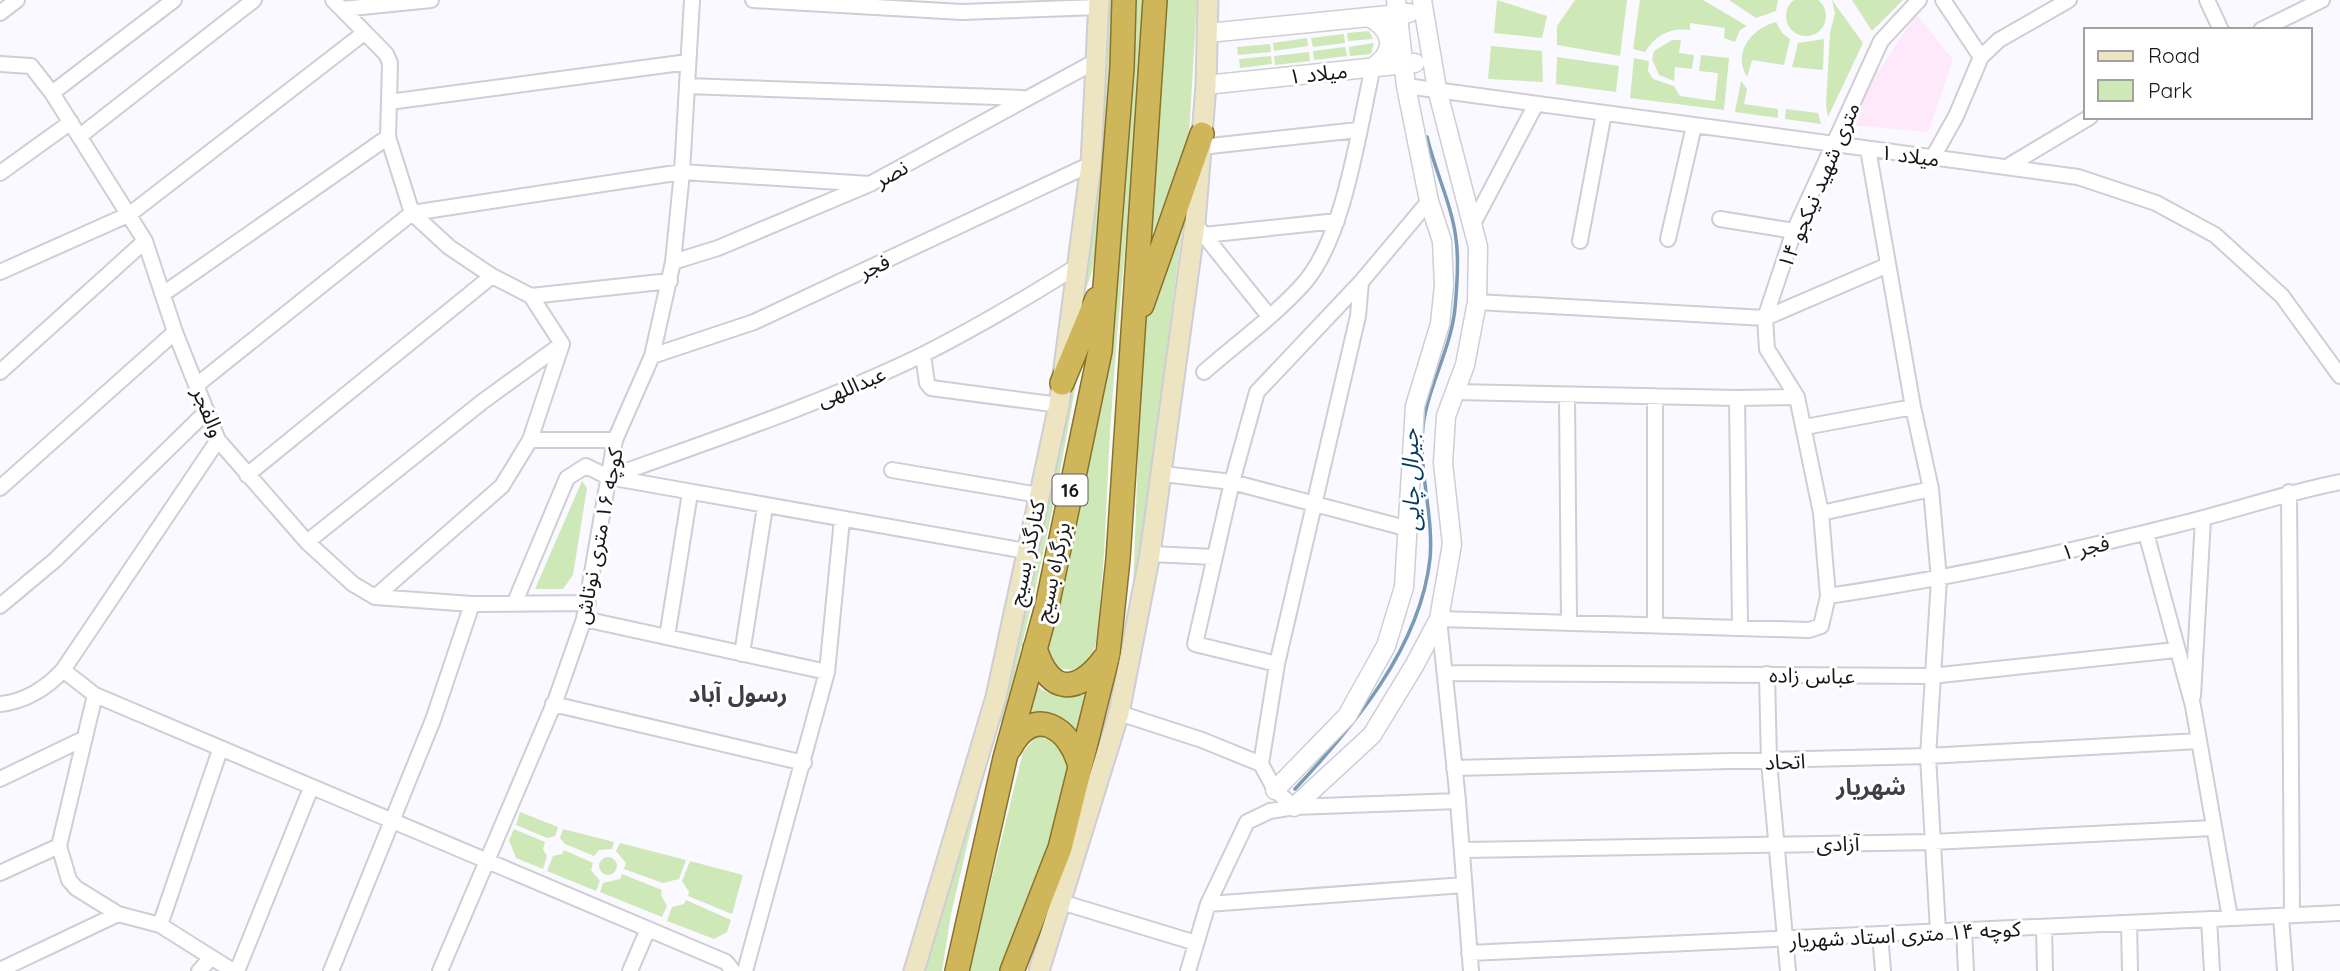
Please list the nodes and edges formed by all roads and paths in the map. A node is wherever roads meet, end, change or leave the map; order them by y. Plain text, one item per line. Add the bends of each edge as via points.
1 (17, 0) edge
2 (174, 0) edge
3 (254, 0) edge
4 (431, 0) edge
5 (692, 0) edge
6 (753, 0) edge
7 (1124, 0) edge
8 (1155, 0) edge
9 (1209, 0) edge
10 (1919, 0) edge
11 (1943, 0) edge
12 (2069, 0) edge
13 (2208, 0) edge
14 (2322, 0) edge
15 (876, 4) edge
16 (1099, 4) edge
17 (338, 5) edge
18 (1423, 5) edge
19 (962, 6) edge
20 (1397, 7) edge
21 (0, 13) edge
22 (1368, 16) junction
23 (2220, 28) edge
24 (2264, 28) edge
25 (364, 33) junction
26 (1208, 33) junction
27 (1981, 57) junction
28 (1098, 60) junction
29 (1430, 61) junction
30 (688, 62) junction
31 (0, 64) edge
32 (1403, 65) junction
33 (1373, 67) junction
34 (1206, 85) junction
35 (687, 86) junction
36 (1406, 86) junction
37 (1437, 89) junction
38 (52, 93) junction
39 (1024, 98) junction
40 (389, 102) junction
41 (1536, 104) junction
42 (1604, 113) junction
43 (2087, 119) edge
44 (71, 122) junction
45 (1694, 126) junction
46 (1358, 130) junction
47 (80, 136) junction
48 (387, 137) junction
49 (1201, 140) junction
50 (1834, 144) junction
51 (1868, 149) junction
52 (1932, 159) junction
53 (1091, 164) junction
54 (2010, 165) junction
55 (682, 172) junction
56 (0, 173) edge
57 (870, 184) junction
58 (1429, 201) junction
59 (412, 213) junction
60 (130, 214) junction
61 (1720, 219) dead end
62 (1336, 221) junction
63 (1473, 224) junction
64 (1200, 229) junction
65 (1794, 231) junction
66 (1668, 239) dead end
67 (145, 241) junction
68 (1580, 241) dead end
69 (673, 262) junction
70 (1079, 265) junction
71 (1888, 265) junction
72 (0, 272) edge
73 (492, 276) junction
74 (1105, 280) junction
75 (670, 281) junction
76 (1361, 282) junction
77 (163, 294) junction
78 (531, 296) junction
79 (1477, 302) junction
80 (1269, 316) junction
81 (1765, 318) junction
82 (1133, 331) junction
83 (175, 332) junction
84 (562, 344) junction
85 (923, 355) junction
86 (652, 356) junction
87 (0, 372) edge
88 (1204, 372) dead end
89 (2340, 373) edge
90 (198, 384) junction
91 (1455, 392) junction
92 (1060, 394) junction
93 (1567, 396) junction
94 (1655, 396) junction
95 (1797, 397) junction
96 (1737, 398) junction
97 (1913, 407) junction
98 (207, 411) junction
99 (1805, 426) junction
100 (218, 440) junction
101 (530, 440) junction
102 (615, 440) junction
103 (892, 470) dead end
104 (1163, 474) junction
105 (247, 475) junction
106 (608, 477) junction
107 (1232, 482) junction
108 (2340, 482) edge
109 (0, 488) edge
110 (1931, 489) junction
111 (2289, 492) junction
112 (690, 493) junction
113 (1039, 495) junction
114 (1316, 503) junction
115 (765, 507) junction
116 (1821, 513) junction
117 (842, 519) junction
118 (2203, 519) junction
119 (1409, 528) junction
120 (2146, 533) junction
121 (307, 542) junction
122 (1026, 551) junction
123 (1150, 554) junction
124 (1215, 557) junction
125 (1939, 579) junction
126 (1828, 596) junction
127 (375, 597) junction
128 (516, 602) junction
129 (588, 603) junction
130 (472, 604) junction
131 (0, 606) edge
132 (584, 619) junction
133 (1439, 619) junction
134 (1569, 622) junction
135 (1655, 623) junction
136 (1740, 627) junction
137 (667, 637) junction
138 (1035, 648) junction
139 (2176, 650) junction
140 (742, 654) junction
141 (1108, 654) junction
142 (1277, 664) junction
143 (63, 670) junction
144 (827, 672) junction
145 (1446, 673) junction
146 (1767, 674) junction
147 (1931, 676) junction
148 (95, 695) junction
149 (0, 704) edge
150 (553, 704) junction
151 (2193, 706) junction
152 (1119, 713) junction
153 (85, 738) junction
154 (2199, 741) junction
155 (220, 750) junction
156 (1928, 756) junction
157 (1005, 758) junction
158 (1769, 762) junction
159 (804, 763) junction
160 (1261, 764) junction
161 (1080, 766) junction
162 (1454, 768) junction
163 (0, 779) edge
164 (311, 788) junction
165 (1275, 790) junction
166 (1458, 801) junction
167 (1294, 807) junction
168 (393, 823) junction
169 (2213, 828) junction
170 (1932, 842) junction
171 (1775, 844) junction
172 (59, 846) junction
173 (1463, 850) junction
174 (485, 859) junction
175 (0, 873) edge
176 (1464, 885) junction
177 (1061, 902) junction
178 (1208, 904) junction
179 (2340, 913) edge
180 (118, 914) junction
181 (2287, 916) junction
182 (2230, 918) junction
183 (2209, 919) junction
184 (2129, 923) junction
185 (160, 925) junction
186 (2044, 927) junction
187 (648, 929) junction
188 (1964, 930) junction
189 (1938, 931) junction
190 (1880, 934) junction
191 (1785, 939) junction
192 (1196, 943) junction
193 (1469, 953) junction
194 (210, 959) junction
195 (0, 970) edge
196 (199, 971) edge
197 (235, 971) edge
198 (331, 971) edge
199 (440, 971) edge
200 (630, 971) edge
201 (733, 971) edge
202 (745, 971) edge
203 (914, 971) edge
204 (957, 971) edge
205 (1012, 971) edge
206 (1039, 971) edge
207 (1188, 971) edge
208 (1471, 971) edge
209 (1788, 971) edge
210 (1883, 971) edge
211 (1966, 971) edge
212 (2046, 971) edge
213 (2130, 971) edge
214 (2212, 971) edge
215 (2285, 971) edge

1 - 21 street
2 - 38 street
3 - 47 street
4 - 17 street
5 - 30 street, کوچه ۱۶ متری نوتاش
6 - 15 street
7 - 74 highway, بزرگراه بسیج / 16
8 - 82 highway
9 - 26 main road
10 - 50 street, ۱۴ متری شهید نیکجو via 1884,36
11 - 27 street
12 - 27 street via 1999,40
13 - 23 street
14 - 24 street
15 - 19 street
16 - 19 street
16 - 28 main road, کنارگذر بسیج
17 - 25 street
18 - 20 street
18 - 29 street
20 - 22 street
20 - 32 street
22 - 26 street
22 - 33 street via 1388,32 1391,47
25 - 40 street via 390,63
25 - 60 street
26 - 34 main road
27 - 52 street
28 - 39 street, نصر
28 - 53 main road, کنارگذر بسیج
29 - 32 street, میلاد ۱
29 - 37 street
30 - 35 street, کوچه ۱۶ متری نوتاش
30 - 40 street
31 - 38 street, والفجر via 31,66
32 - 33 street, میلاد ۱
32 - 36 street
33 - 34 street, میلاد ۱
33 - 46 street
34 - 49 main road
35 - 39 street
35 - 55 street, کوچه ۱۶ متری نوتاش
36 - 37 street, میلاد ۱
36 - 58 street
37 - 41 street, میلاد ۱
37 - 63 street
38 - 44 street, والفجر
39 - 57 street, نصر
40 - 48 street
41 - 42 street, میلاد ۱
41 - 63 street
42 - 45 street, میلاد ۱
42 - 68 street
43 - 54 street
44 - 47 street, والفجر
44 - 56 street
45 - 50 street, میلاد ۱
45 - 66 street
46 - 49 street
46 - 62 street
47 - 60 street, والفجر
48 - 59 street
48 - 77 street
49 - 64 main road
49 - 82 highway
50 - 51 street, میلاد ۱
50 - 65 street, ۱۴ متری شهید نیکجو
51 - 52 street, میلاد ۱
51 - 71 street
52 - 54 street, میلاد ۱
53 - 70 main road, کنارگذر بسیج
53 - 86 street, فجر via 754,322
54 - 89 street, میلاد ۱ via 2078,177 2156,203 2215,235 2282,296
55 - 57 street
55 - 59 street
55 - 69 street, کوچه ۱۶ متری نوتاش
57 - 69 street, نصر via 718,248
58 - 76 street
58 - 119 street via 1442,241 1444,285 1440,324 1415,406
59 - 73 street via 449,247
59 - 90 street
60 - 67 street, والفجر
60 - 72 street
61 - 65 street
62 - 64 street
62 - 80 street via 1306,280
63 - 79 street via 1478,247
64 - 80 street
64 - 104 main road
65 - 81 street, ۱۴ متری شهید نیکجو
67 - 77 street, والفجر
67 - 87 street
69 - 75 street, کوچه ۱۶ متری نوتاش
70 - 85 street, عبداللهی
70 - 92 main road, کنارگذر بسیج
71 - 81 street
71 - 97 street
73 - 78 street
73 - 105 street
74 - 92 highway
74 - 138 highway, بزرگراه بسیج / 16 via 1100,351
75 - 78 street
75 - 86 street, کوچه ۱۶ متری نوتاش
76 - 107 street via 1257,392
76 - 114 street via 1358,316
77 - 83 street, والفجر
78 - 84 street
79 - 81 street
79 - 91 street
80 - 88 street
81 - 95 street, ۱۴ متری شهید نیکجو via 1767,349
82 - 141 highway
83 - 90 street, والفجر
83 - 109 street
84 - 101 street
84 - 121 street
85 - 92 street via 931,388
85 - 106 street, عبداللهی via 795,410
86 - 102 street, کوچه ۱۶ متری نوتاش
90 - 98 street, والفجر
91 - 93 street
91 - 133 street via 1446,416 1443,463 1452,544
92 - 113 main road, کنارگذر بسیج
93 - 94 street
93 - 134 street
94 - 96 street
94 - 135 street
95 - 96 street
95 - 99 street, ۱۴ متری شهید نیکجو
96 - 136 street
97 - 99 street
97 - 110 street
98 - 100 street, والفجر
98 - 131 street via 55,560
99 - 116 street, ۱۴ متری شهید نیکجو
100 - 105 street, والفجر
100 - 143 street
101 - 102 street
101 - 127 street via 502,486
102 - 106 street, کوچه ۱۶ متری نوتاش
103 - 113 street
104 - 107 street
104 - 123 main road
105 - 121 street, والفجر
106 - 112 street
106 - 128 street via 586,466 567,478
106 - 129 street, کوچه ۱۶ متری نوتاش
107 - 114 street
107 - 124 street
108 - 111 street, فجر ۱
110 - 116 street
110 - 125 street
111 - 118 street, فجر ۱
111 - 181 street
112 - 115 street
112 - 137 street
113 - 122 main road, کنارگذر بسیج
114 - 119 street
114 - 142 street
115 - 117 street
115 - 140 street
116 - 126 street, ۱۴ متری شهید نیکجو
117 - 122 street
117 - 144 street
118 - 120 street, فجر ۱
118 - 151 street
119 - 165 street via 1404,587 1386,646 1369,681 1348,716
120 - 125 street, فجر ۱
120 - 139 street
121 - 127 street, والفجر
122 - 203 main road, کنارگذر بسیج via 996,697
123 - 124 street
123 - 152 main road
124 - 142 street via 1195,644
125 - 126 street, فجر ۱
125 - 147 street
126 - 136 street, ۱۴ متری شهید نیکجو via 1821,626 1808,630
127 - 130 street
128 - 129 street
128 - 130 street
129 - 132 street, کوچه ۱۶ متری نوتاش
130 - 168 street
132 - 137 street
132 - 150 street, کوچه ۱۶ متری نوتاش
133 - 134 street
133 - 145 street
133 - 167 street via 1372,735
134 - 135 street
135 - 136 street
137 - 140 street
138 - 141 highway via 1040,665 1052,680 1074,685 1090,678
138 - 157 highway, بزرگراه بسیج / 16
139 - 147 street, عباس زاده
139 - 151 street
140 - 144 street
141 - 161 highway
142 - 160 street
143 - 148 street
143 - 149 street via 36,692
144 - 159 street
145 - 146 street, عباس زاده
145 - 162 street
146 - 147 street, عباس زاده
146 - 158 street
147 - 156 street
148 - 153 street
148 - 155 street
150 - 159 street
150 - 174 street, کوچه ۱۶ متری نوتاش
151 - 154 street
152 - 160 street
152 - 177 main road
153 - 163 street
153 - 172 street
154 - 156 street, اتحاد
154 - 169 street
155 - 164 street
155 - 185 street
156 - 158 street, اتحاد
156 - 170 street
157 - 161 highway via 1023,730 1045,725 1066,734 1076,748
157 - 204 highway, بزرگراه بسیج / 16
158 - 162 street, اتحاد
158 - 171 street
159 - 202 street
160 - 165 street
161 - 205 highway via 1060,848
162 - 166 street
164 - 168 street
164 - 197 street
165 - 167 street
166 - 167 street
166 - 173 street
167 - 178 street via 1247,822
168 - 174 street
168 - 198 street
169 - 170 street, آزادی
169 - 182 street
170 - 171 street, آزادی
170 - 189 street
171 - 173 street, آزادی
171 - 191 street
172 - 175 street
172 - 180 street via 64,868 76,888
173 - 176 street
174 - 187 street
174 - 199 street, کوچه ۱۶ متری نوتاش
176 - 178 street
176 - 193 street
177 - 192 street
177 - 206 main road
178 - 192 street
179 - 181 street, کوچه ۱۴ متری استاد شهریار
180 - 185 street
180 - 195 street
181 - 182 street, کوچه ۱۴ متری استاد شهریار
181 - 215 street
182 - 183 street, کوچه ۱۴ متری استاد شهریار
183 - 184 street, کوچه ۱۴ متری استاد شهریار
183 - 214 street
184 - 186 street, کوچه ۱۴ متری استاد شهریار
184 - 213 street
185 - 194 street
186 - 188 street, کوچه ۱۴ متری استاد شهریار
186 - 212 street
187 - 200 street
187 - 201 street via 726,962
188 - 189 street, کوچه ۱۴ متری استاد شهریار
188 - 211 street
189 - 190 street, کوچه ۱۴ متری استاد شهریار
190 - 191 street, کوچه ۱۴ متری استاد شهریار
190 - 210 street
191 - 193 street, کوچه ۱۴ متری استاد شهریار
191 - 209 street
192 - 207 street
193 - 208 street
194 - 196 street
194 - 197 street

